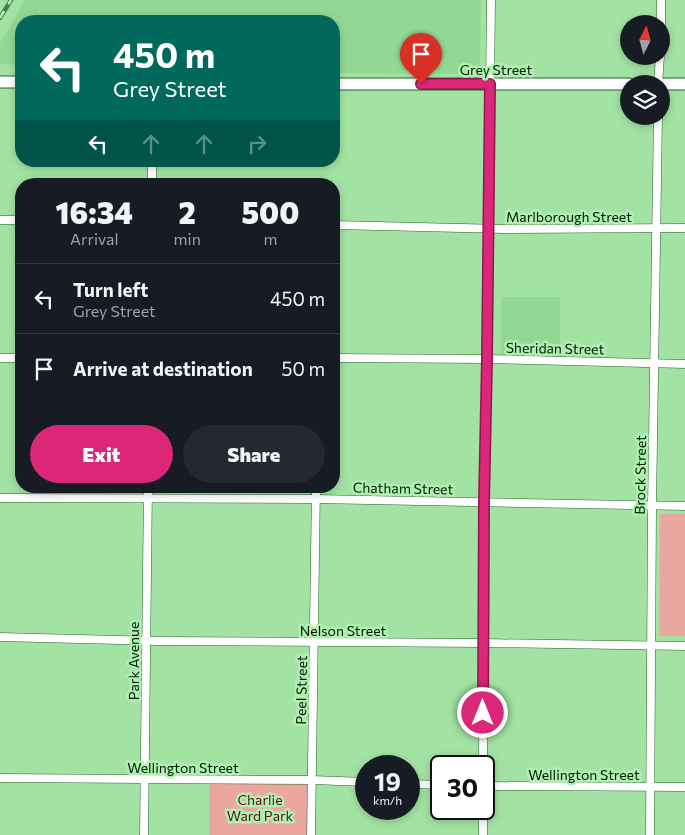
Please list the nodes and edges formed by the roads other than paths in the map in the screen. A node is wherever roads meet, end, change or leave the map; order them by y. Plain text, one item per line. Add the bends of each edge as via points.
1 (491, 0) edge
2 (661, 1) edge
3 (661, 15) edge
4 (0, 82) edge
5 (15, 82) edge
6 (340, 84) edge
7 (490, 84) junction
8 (620, 84) edge
9 (670, 84) edge
10 (685, 84) edge
11 (658, 125) edge
12 (0, 220) edge
13 (15, 220) edge
14 (340, 225) edge
15 (488, 228) junction
16 (656, 228) junction
17 (685, 228) edge
18 (0, 358) edge
19 (15, 358) edge
20 (340, 358) edge
21 (487, 359) junction
22 (655, 363) junction
23 (685, 364) edge
24 (148, 493) edge
25 (316, 493) edge
26 (0, 498) edge
27 (148, 498) junction
28 (316, 499) junction
29 (484, 502) junction
30 (652, 505) junction
31 (685, 506) edge
32 (0, 637) edge
33 (146, 641) junction
34 (314, 642) junction
35 (484, 643) junction
36 (651, 646) junction
37 (685, 646) edge
38 (483, 755) edge
39 (0, 778) edge
40 (144, 780) junction
41 (312, 780) junction
42 (355, 782) edge
43 (495, 786) edge
44 (651, 787) junction
45 (685, 787) edge
46 (483, 820) edge
47 (144, 835) edge
48 (311, 835) edge
49 (483, 835) edge
50 (650, 835) edge

1 - 7 street
2 - 3 street
4 - 5 street
6 - 7 street, Grey Street
7 - 8 street, Grey Street
7 - 15 street
9 - 10 street
11 - 16 street, Brock Street
12 - 13 street
14 - 15 street, Marlborough Street
15 - 16 street, Marlborough Street
15 - 21 street
16 - 17 street, Marlborough Street
16 - 22 street, Brock Street
18 - 19 street
20 - 21 street, Sheridan Street
21 - 22 street, Sheridan Street
21 - 29 street
22 - 23 street, Sheridan Street
22 - 30 street, Brock Street
24 - 27 street, Park Avenue
25 - 28 street, Peel Street
26 - 27 street, Chatham Street
27 - 28 street, Chatham Street
27 - 33 street, Park Avenue
28 - 29 street, Chatham Street
28 - 34 street, Peel Street
29 - 30 street, Chatham Street
29 - 35 street
30 - 31 street, Chatham Street
30 - 36 street, Brock Street
32 - 33 street, Nelson Street
33 - 34 street, Nelson Street
33 - 40 street, Park Avenue
34 - 35 street, Nelson Street
34 - 41 street, Peel Street
35 - 36 street, Nelson Street
35 - 38 street
36 - 37 street, Nelson Street
36 - 44 street, Brock Street
39 - 40 street, Wellington Street
40 - 41 street, Wellington Street
40 - 47 street, Park Avenue
41 - 42 street, Wellington Street
41 - 48 street, Peel Street
43 - 44 street, Wellington Street
44 - 45 street, Wellington Street
44 - 50 street, Brock Street
46 - 49 street

